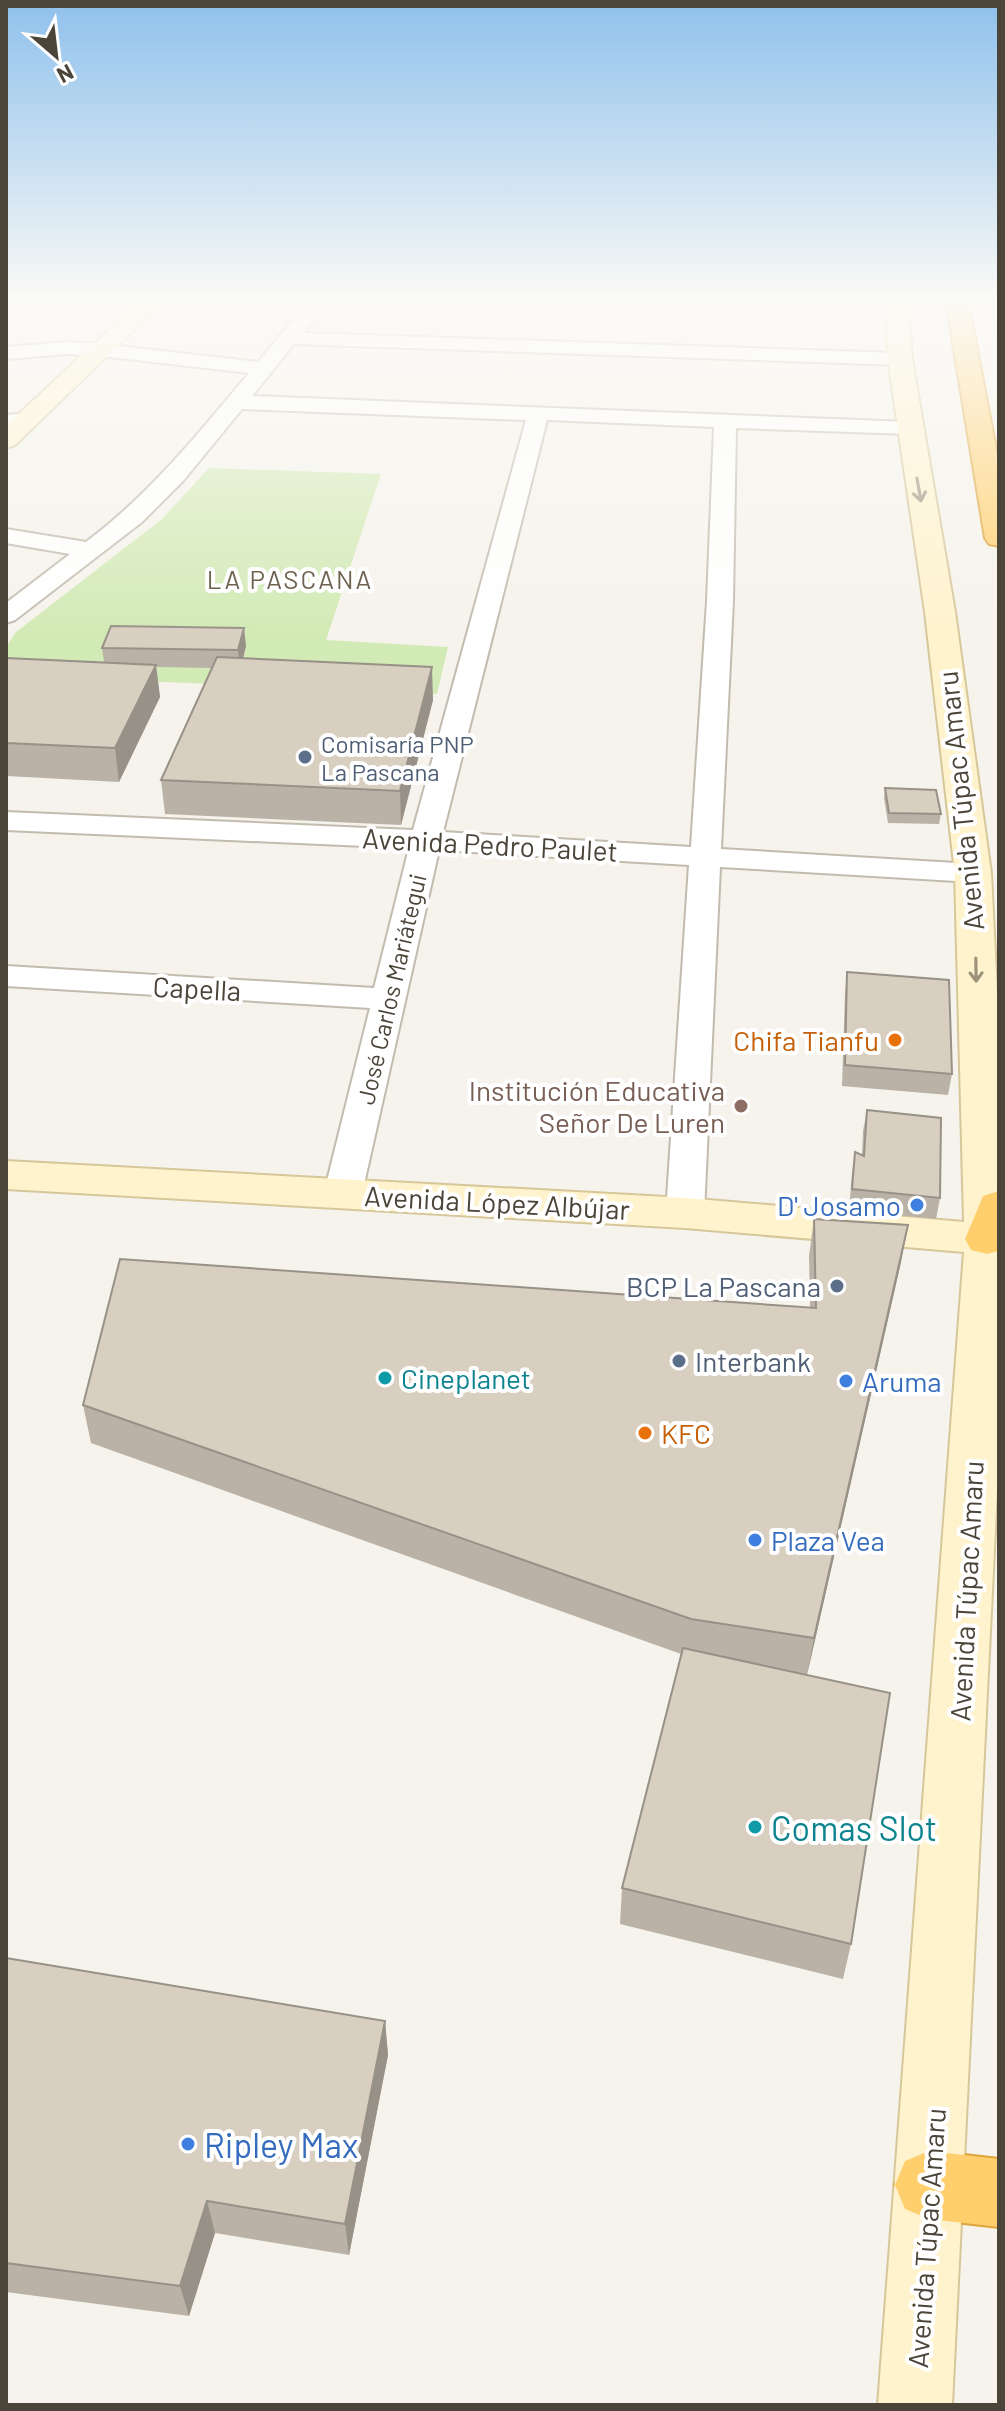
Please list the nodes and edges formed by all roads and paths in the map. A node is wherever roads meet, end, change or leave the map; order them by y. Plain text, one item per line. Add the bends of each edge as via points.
1 (226, 414) edge
2 (526, 414) edge
3 (538, 414) junction
4 (907, 414) edge
5 (977, 414) edge
6 (16, 420) edge
7 (725, 422) junction
8 (909, 428) junction
9 (6, 440) edge
10 (6, 536) edge
11 (999, 538) edge
12 (90, 550) junction
13 (6, 615) edge
14 (6, 821) edge
15 (426, 840) junction
16 (704, 857) junction
17 (973, 873) junction
18 (6, 976) edge
19 (389, 999) junction
20 (6, 1175) edge
21 (343, 1193) junction
22 (685, 1213) junction
23 (993, 1222) edge
24 (929, 2185) junction
25 (999, 2193) edge
26 (915, 2405) edge

1 - 12 street via 175,476 134,517
2 - 3 street
3 - 7 street
3 - 15 street, José Carlos Mariátegui
4 - 8 street, Avenida Túpac Amaru
5 - 11 highway
6 - 9 street
7 - 8 street
7 - 16 street
8 -> 17 street, Avenida Túpac Amaru via 940,612
10 - 12 street
12 - 13 street
14 - 15 street, Avenida Pedro Paulet
15 - 16 street, Avenida Pedro Paulet
15 - 19 street, José Carlos Mariátegui
16 - 17 street, Avenida Pedro Paulet
16 - 22 street
17 -> 23 street, Avenida Túpac Amaru
18 - 19 street, Capella
19 - 21 street, José Carlos Mariátegui
20 - 21 street, Avenida López Albújar
21 - 22 street, Avenida López Albújar
22 - 23 street, Avenida López Albújar
23 - 24 street, Avenida Túpac Amaru
24 - 25 highway
24 - 26 street, Avenida Túpac Amaru

